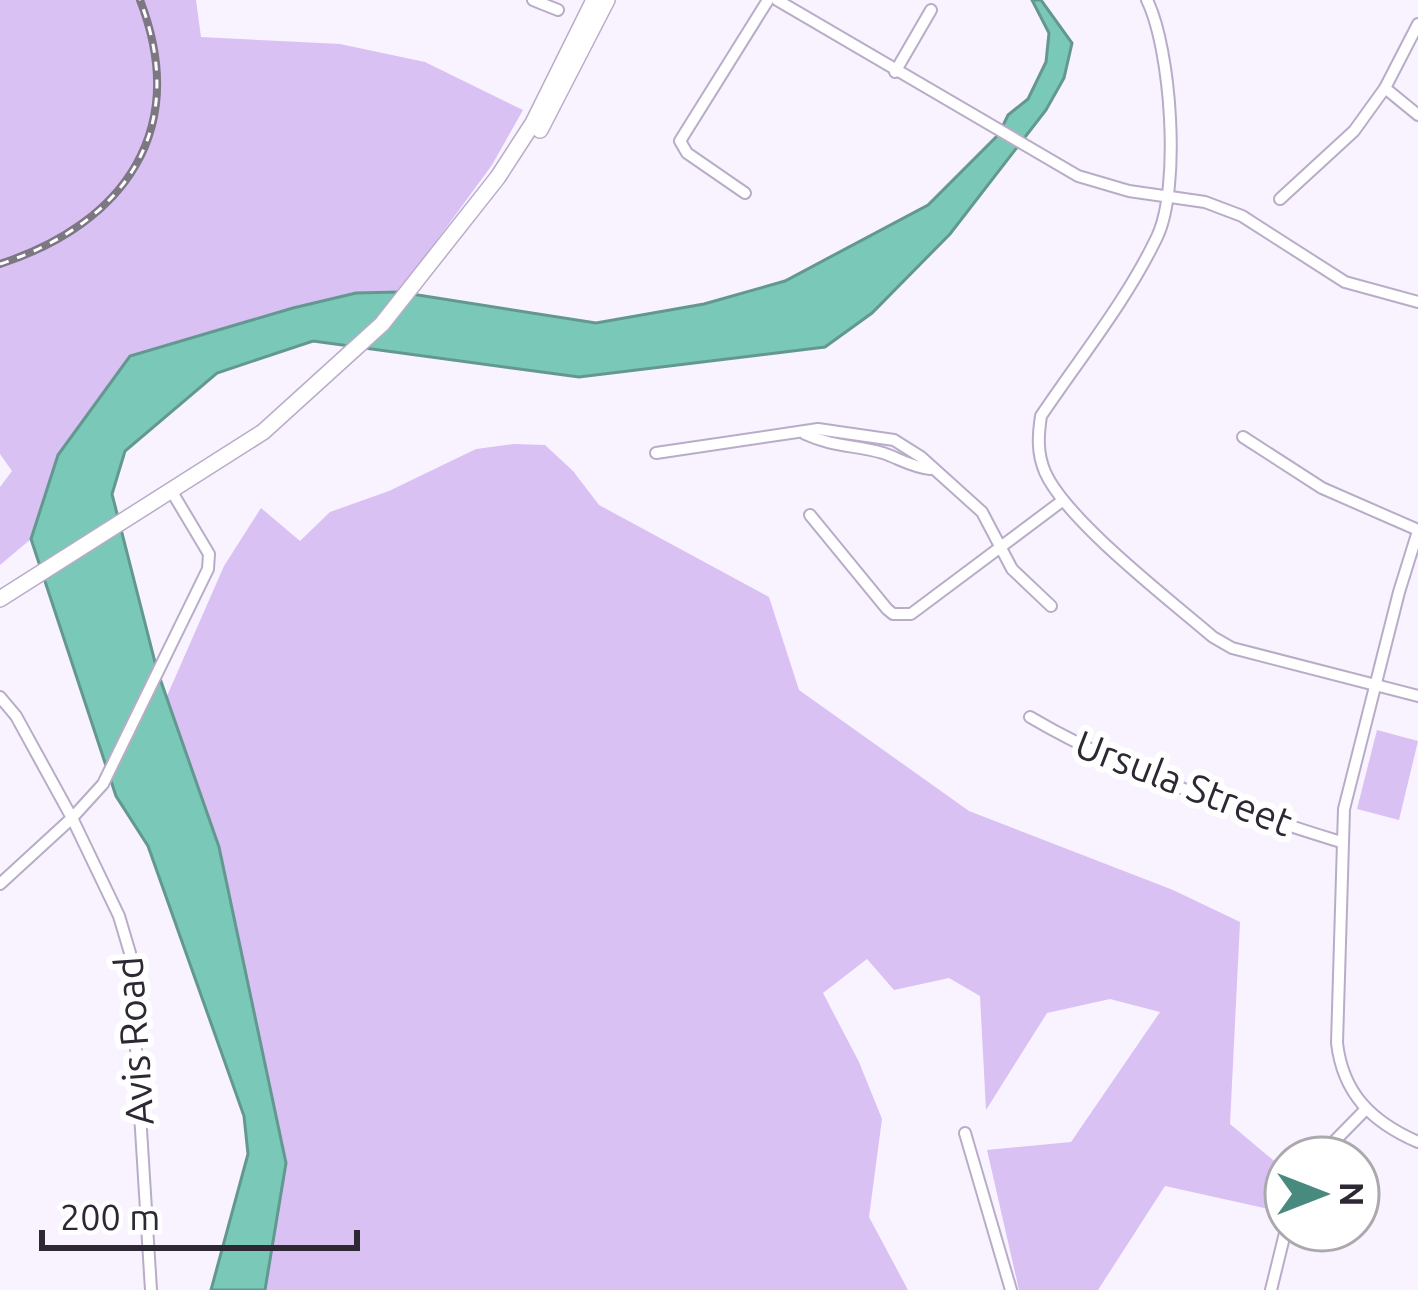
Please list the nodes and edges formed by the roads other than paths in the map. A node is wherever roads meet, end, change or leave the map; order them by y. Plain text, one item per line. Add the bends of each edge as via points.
1 (533, 0) edge
2 (594, 0) edge
3 (607, 0) edge
4 (773, 0) edge
5 (1147, 0) edge
6 (1164, 2) edge
7 (558, 10) dead end
8 (931, 10) dead end
9 (1155, 17) junction
10 (1418, 24) edge
11 (895, 72) junction
12 (1385, 88) junction
13 (1418, 115) edge
14 (745, 193) dead end
15 (1168, 194) junction
16 (1280, 199) dead end
17 (448, 245) junction
18 (1418, 299) edge
19 (842, 431) junction
20 (802, 433) junction
21 (1243, 437) dead end
22 (840, 448) junction
23 (656, 453) dead end
24 (933, 470) junction
25 (172, 492) junction
26 (1062, 501) junction
27 (810, 515) dead end
28 (1418, 531) edge
29 (1001, 545) junction
30 (0, 599) edge
31 (1051, 606) dead end
32 (1374, 687) junction
33 (1418, 696) edge
34 (0, 697) edge
35 (1030, 717) dead end
36 (71, 818) junction
37 (1341, 842) junction
38 (0, 884) edge
39 (1365, 1110) junction
40 (965, 1133) dead end
41 (1342, 1134) edge
42 (1418, 1142) edge
43 (1279, 1254) edge
44 (151, 1290) edge
45 (1011, 1290) edge
46 (1270, 1290) edge

1 - 7 street
2 - 17 highway via 533,123
3 - 17 highway via 502,189
4 - 11 street
4 - 14 street via 680,141
5 - 9 street
6 - 9 street
8 - 11 street
9 - 15 street via 1168,81
10 - 12 street
11 - 15 street via 1098,184
12 - 13 street
12 - 16 street via 1333,154
15 - 18 street via 1242,216 1345,282
15 - 26 street via 1142,265 1041,416 1038,450
17 - 25 highway via 332,372 263,432
19 - 20 street
19 - 22 street
19 - 24 street via 894,440
20 - 22 street
20 - 23 street
21 - 28 street via 1322,488
22 - 24 street
24 - 29 street via 982,512
25 - 30 highway
25 - 36 street via 210,562 103,784
26 - 29 street
26 - 32 street via 1213,637
27 - 29 street via 893,614 911,614
28 - 32 street
29 - 31 street via 1023,583
32 - 33 street
32 - 37 street
34 - 36 street, Avis Road
35 - 37 street, Ursula Street via 1254,815
36 - 38 street
36 - 44 street, Avis Road via 130,953
37 - 39 street via 1337,1043 1344,1080
39 - 41 street
39 - 42 street
40 - 45 street
43 - 46 street

